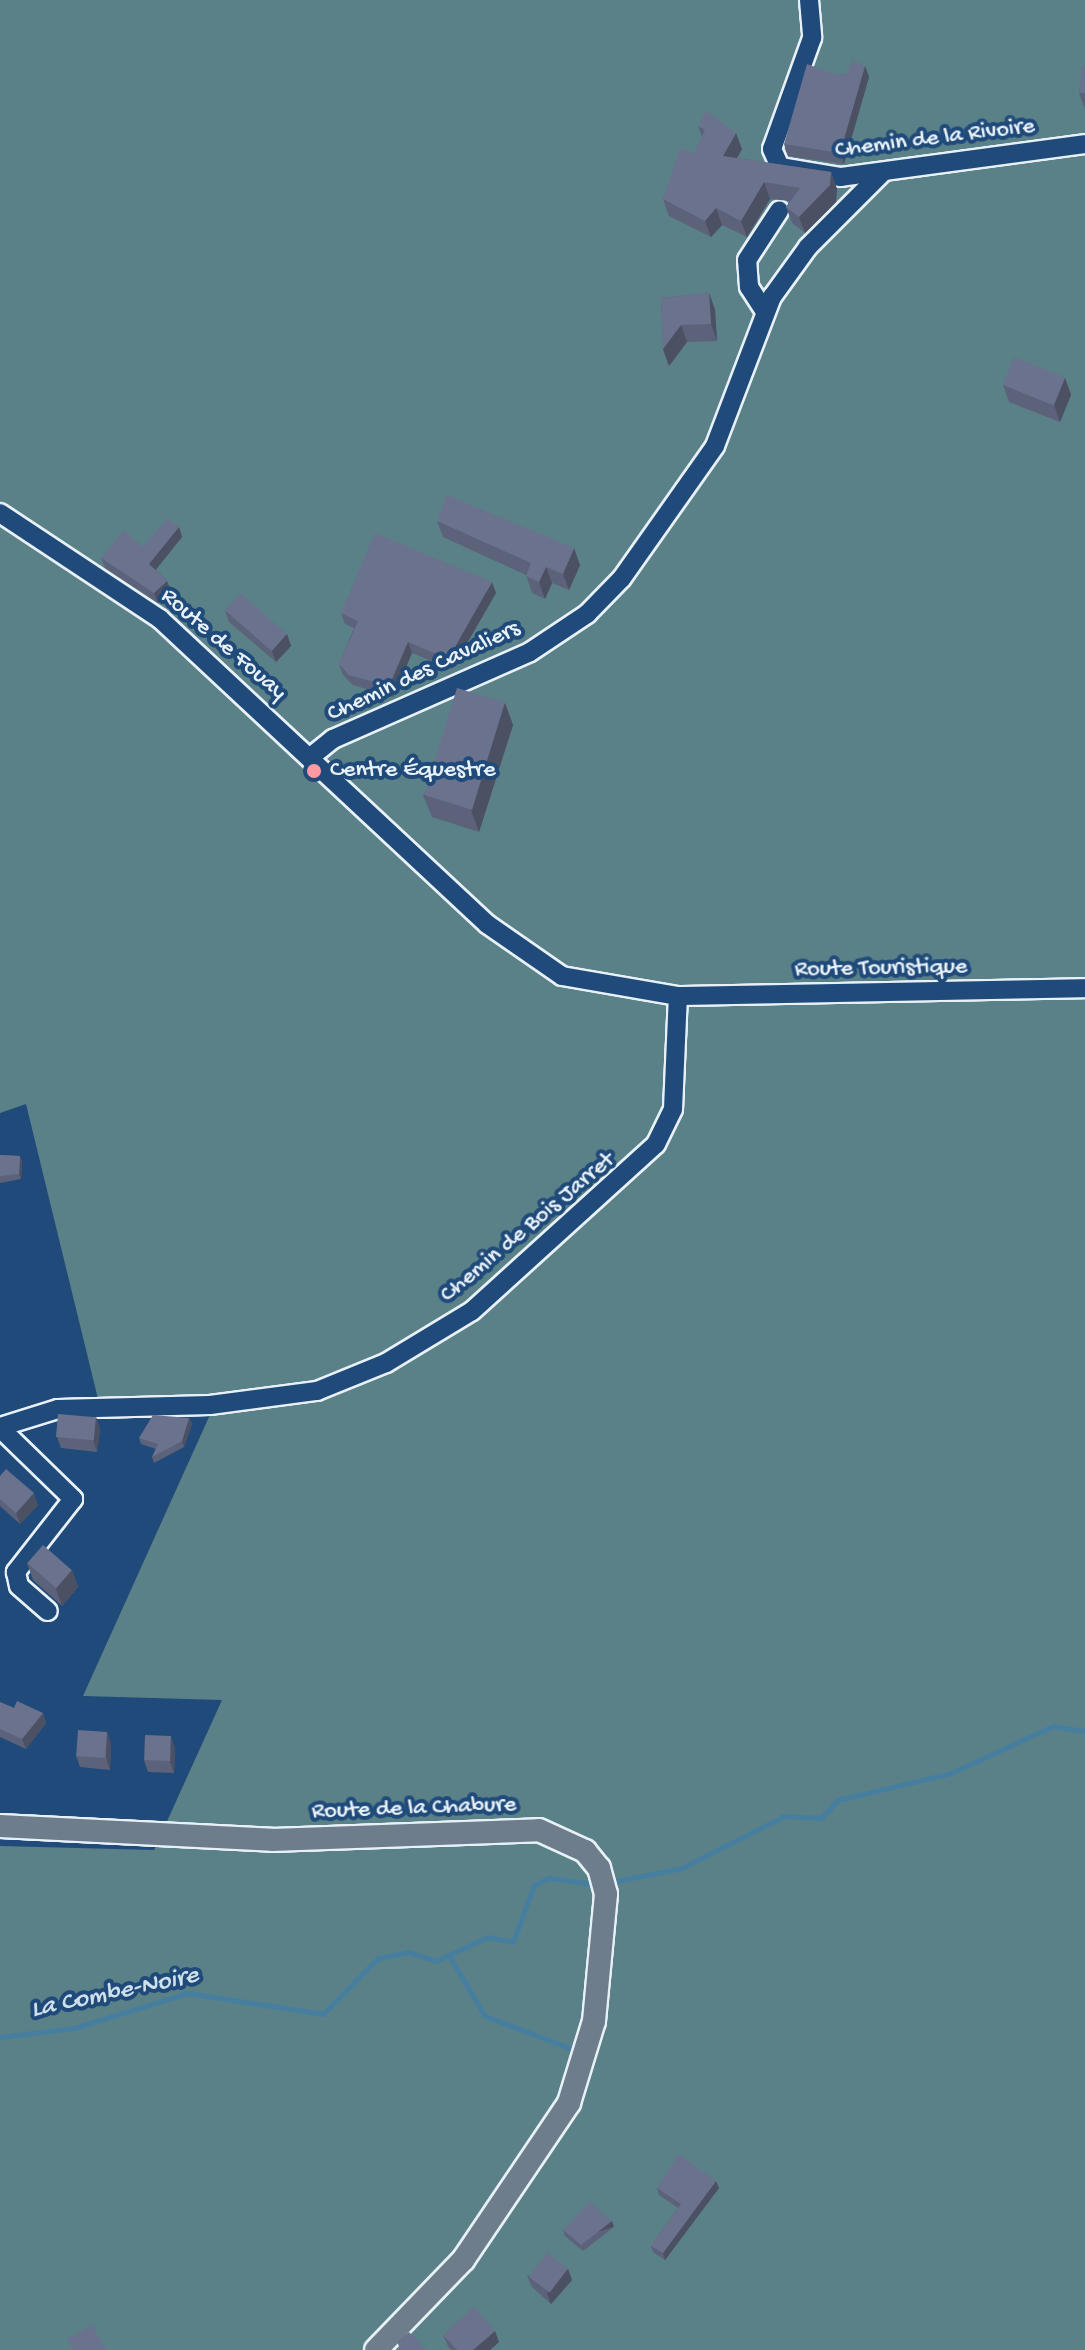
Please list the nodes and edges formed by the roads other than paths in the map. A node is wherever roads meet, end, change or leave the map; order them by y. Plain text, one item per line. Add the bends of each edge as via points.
1 (809, 0) edge
2 (1085, 144) edge
3 (882, 173) junction
4 (779, 211) dead end
5 (764, 310) junction
6 (0, 513) edge
7 (313, 755) junction
8 (1085, 988) edge
9 (678, 996) junction
10 (0, 1428) edge
11 (48, 1611) dead end
12 (0, 1826) edge
13 (376, 2350) edge

1 - 3 street, Chemin de la Rivoire via 812,38 796,70 773,163 829,177
2 - 3 street, Chemin de la Rivoire
3 - 5 street, Chemin des Cavaliers via 808,247
4 - 5 street via 747,260 749,287
5 - 7 street, Chemin des Cavaliers via 715,446 622,578 587,614 530,652 333,739
6 - 7 street, Route de Fouay via 160,619
7 - 9 street, Route de Fouay via 436,877 535,961 590,985
8 - 9 street, Route Touristique
9 - 10 street, Chemin de Bois Jarret via 673,1109 656,1144 472,1311 386,1363 317,1391 210,1405 58,1409
10 - 11 street via 73,1499 16,1572 19,1586
12 - 13 main road, Route de la Chabure via 272,1840 539,1830 585,1851 599,1868 606,1894 594,2021 569,2103 463,2260

